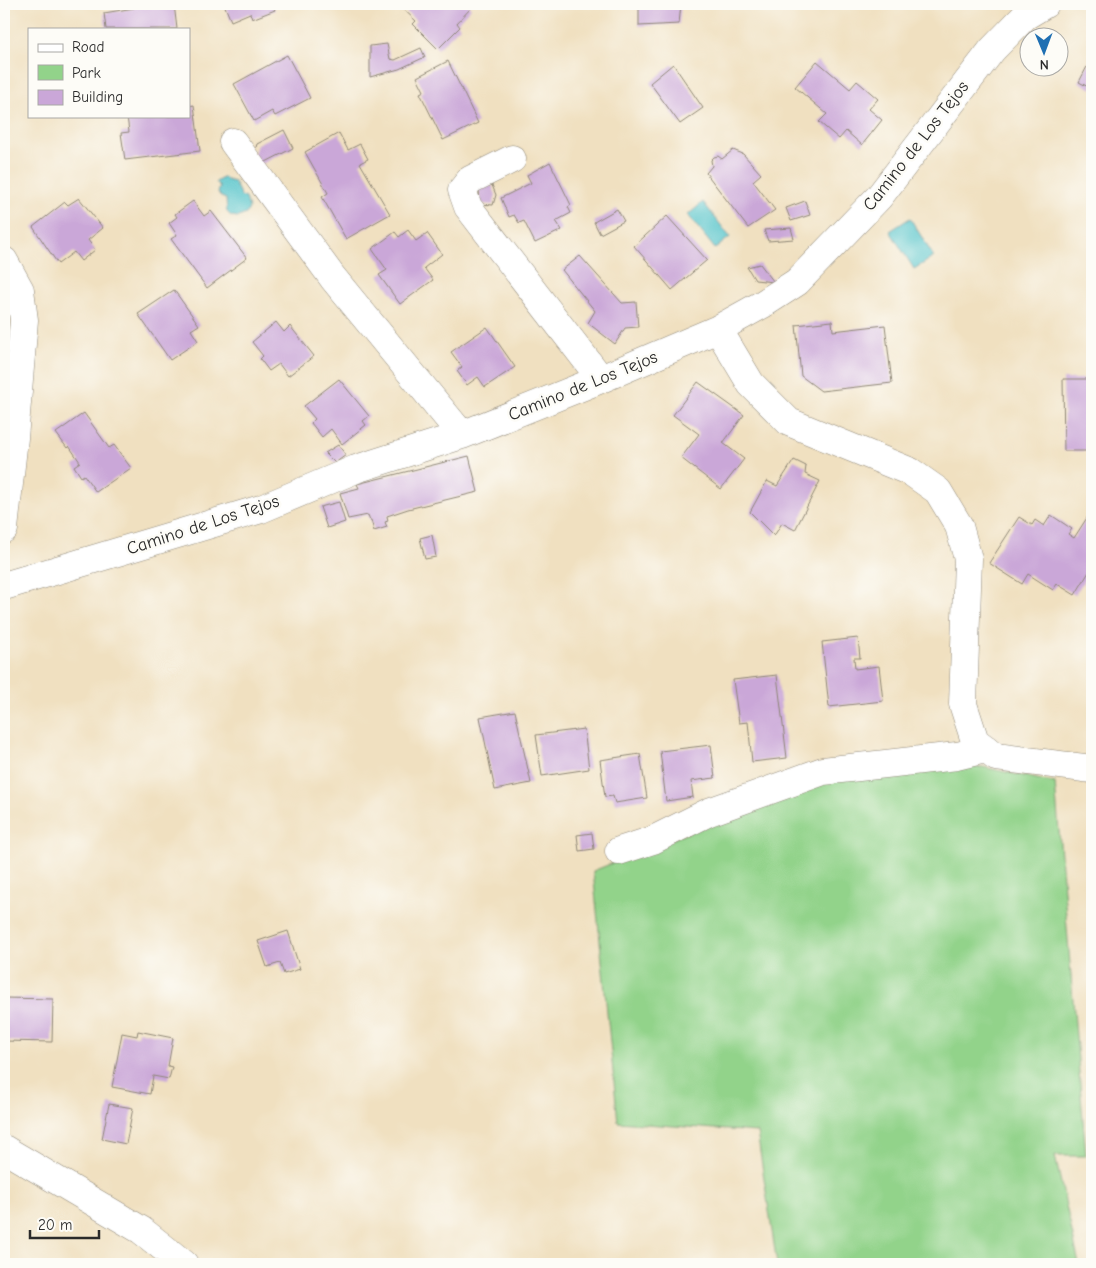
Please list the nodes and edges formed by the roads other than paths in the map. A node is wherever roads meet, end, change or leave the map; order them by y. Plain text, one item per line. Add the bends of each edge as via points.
1 (1045, 4) edge
2 (233, 142) dead end
3 (512, 159) dead end
4 (4, 261) edge
5 (718, 329) junction
6 (601, 379) junction
7 (462, 434) junction
8 (4, 529) edge
9 (4, 586) edge
10 (986, 749) junction
11 (1092, 768) edge
12 (618, 851) dead end
13 (4, 1149) edge
14 (184, 1264) edge

1 - 5 street, Camino de Los Tejos via 1025,16 992,50 879,198 797,282
2 - 7 street via 333,278
3 - 6 street via 470,180 462,190 468,207
4 - 8 street via 20,290 24,320
5 - 6 street, Camino de Los Tejos
5 - 10 street via 752,384 789,422 911,472 938,491 959,526 968,559 962,704 975,741
6 - 7 street, Camino de Los Tejos
7 - 9 street, Camino de Los Tejos via 356,469 261,509
10 - 11 street via 996,757
10 - 12 street via 957,756 823,771 709,812 653,840
13 - 14 street via 141,1230

